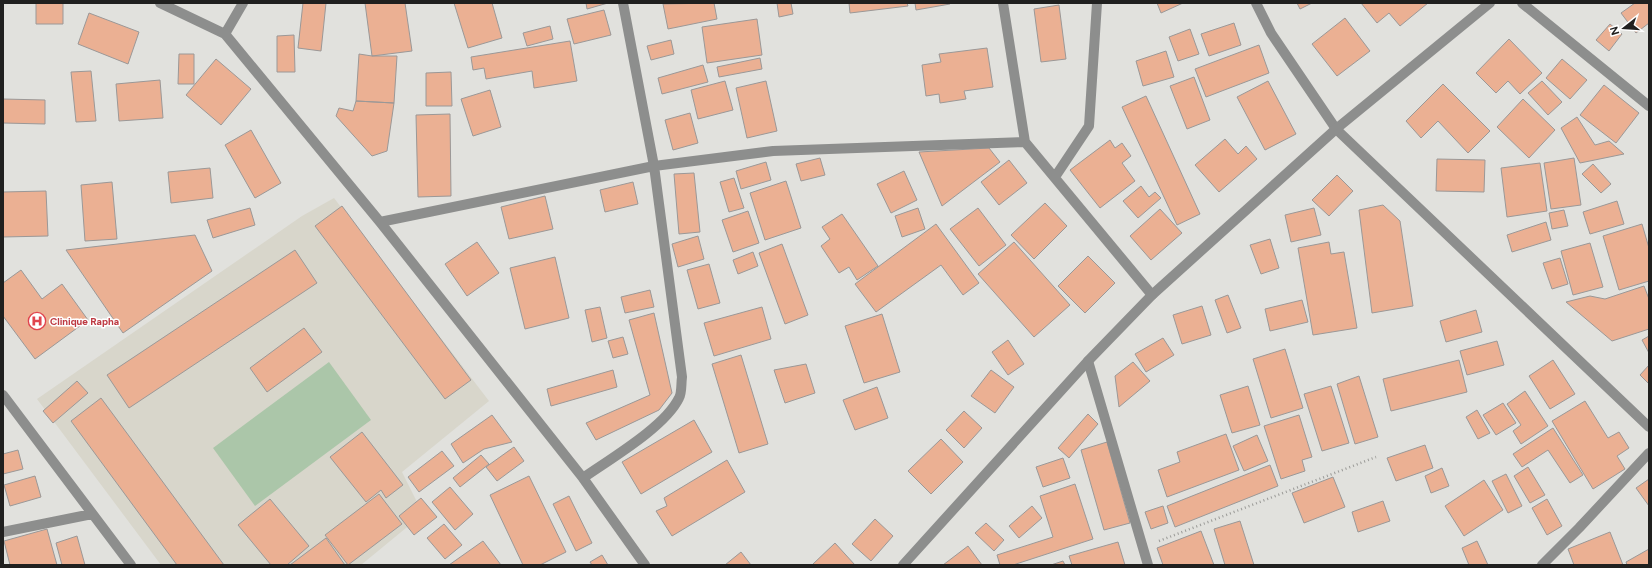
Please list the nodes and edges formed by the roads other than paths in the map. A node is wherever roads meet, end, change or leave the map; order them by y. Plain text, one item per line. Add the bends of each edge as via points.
1 (160, 3) edge
2 (243, 3) edge
3 (623, 3) edge
4 (1003, 3) edge
5 (1097, 3) edge
6 (1256, 3) edge
7 (1490, 3) edge
8 (1522, 3) edge
9 (224, 34) junction
10 (1649, 106) edge
11 (1336, 129) junction
12 (1025, 142) junction
13 (654, 166) junction
14 (1055, 177) junction
15 (380, 222) junction
16 (1152, 295) junction
17 (1088, 361) junction
18 (3, 395) edge
19 (1649, 427) edge
20 (1649, 453) edge
21 (583, 478) junction
22 (92, 514) junction
23 (3, 532) edge
24 (131, 565) edge
25 (645, 565) edge
26 (903, 565) edge
27 (1148, 565) edge
28 (1542, 565) edge

1 - 9 street
2 - 9 street
3 - 13 street
4 - 12 street
5 - 14 street via 1089,126
6 - 11 street via 1271,33
7 - 11 street
8 - 10 street
9 - 15 street
11 - 16 street
11 - 19 street
12 - 13 street via 773,151
12 - 14 street
13 - 15 street
13 - 21 street via 682,377 680,397 670,413 652,429
14 - 16 street
15 - 21 street
16 - 17 street
17 - 26 street
17 - 27 street
18 - 22 street
20 - 28 street
21 - 25 street
22 - 23 street
22 - 24 street

